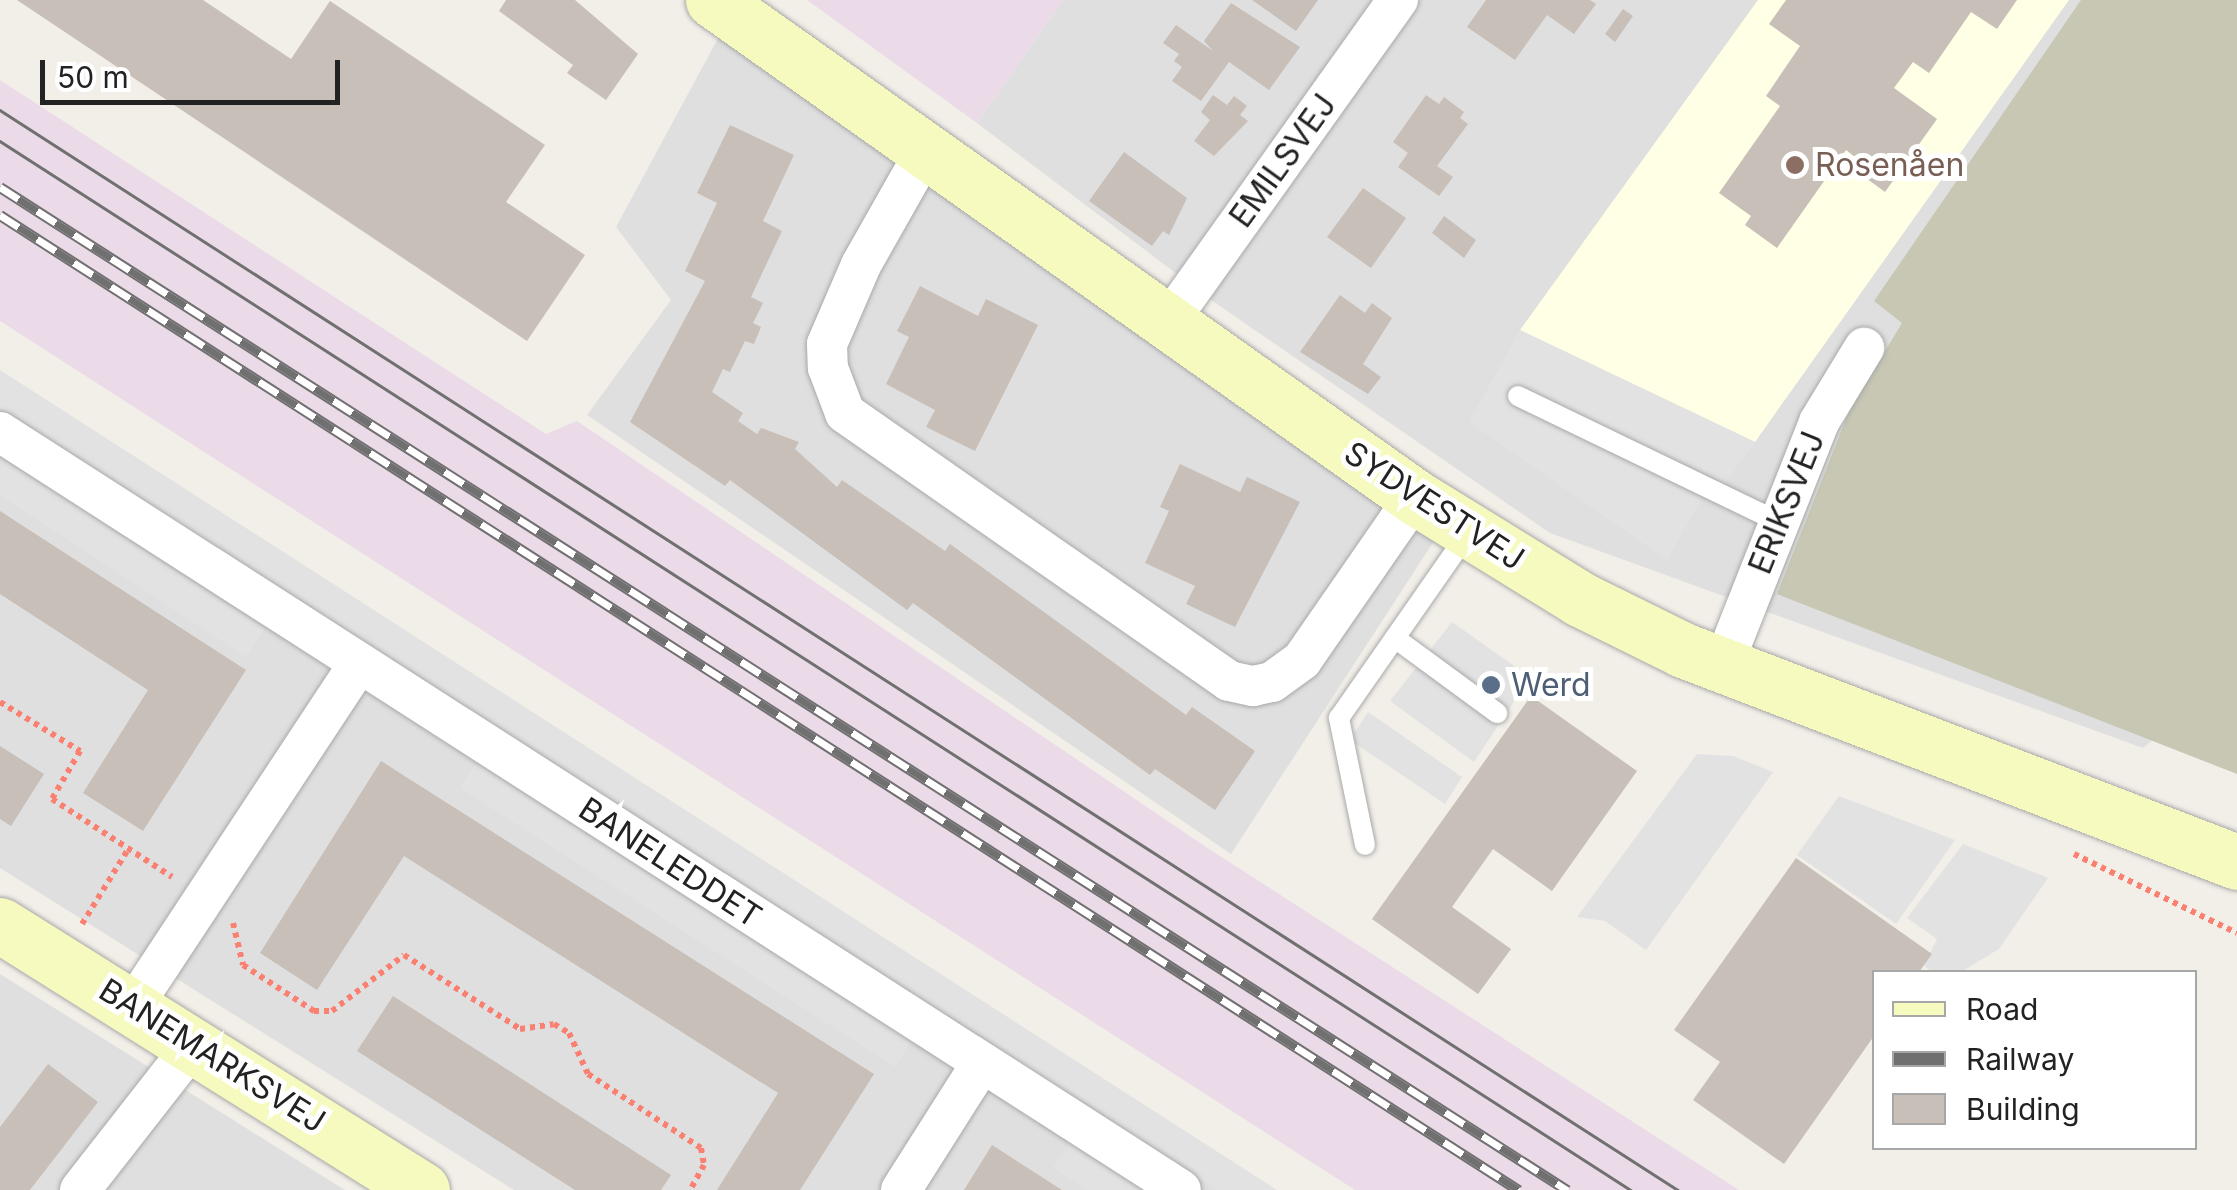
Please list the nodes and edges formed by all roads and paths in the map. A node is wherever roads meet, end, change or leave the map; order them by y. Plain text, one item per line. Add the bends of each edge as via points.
1 (713, 0) edge
2 (1398, 0) edge
3 (926, 150) junction
4 (1168, 322) junction
5 (1864, 348) dead end
6 (1518, 396) dead end
7 (0, 432) edge
8 (1415, 497) junction
9 (1779, 522) junction
10 (1468, 533) junction
11 (1395, 638) junction
12 (359, 662) junction
13 (1723, 665) junction
14 (0, 702) edge
15 (1498, 713) dead end
16 (1365, 845) dead end
17 (128, 848) junction
18 (2237, 862) edge
19 (202, 896) junction
20 (0, 925) edge
21 (58, 961) junction
22 (133, 1006) junction
23 (194, 1044) junction
24 (980, 1064) junction
25 (80, 1190) edge
26 (422, 1190) edge
27 (690, 1190) edge
28 (901, 1190) edge
29 (1180, 1190) edge

1 - 3 street, SYDVESTVEJ
2 - 4 street, EMILSVEJ
3 - 4 street, SYDVESTVEJ
3 - 8 street via 861,265 827,344 834,392 845,412 1229,681 1252,686 1272,682 1302,660
4 - 8 street, SYDVESTVEJ
5 - 9 street, ERIKSVEJ via 1820,422
6 - 9 lane
7 - 12 street, BANELEDDET
8 - 10 street, SYDVESTVEJ
9 - 13 street, ERIKSVEJ
10 - 11 lane
10 - 13 street, SYDVESTVEJ via 1580,599
11 - 15 lane
11 - 16 lane via 1339,718
12 - 19 street
12 - 24 street, BANELEDDET
13 - 18 street, SYDVESTVEJ
14 - 17 path via 80,751 52,798
17 - 19 path
17 - 21 path
19 - 22 street
19 - 27 path via 232,917 242,965 314,1011 332,1011 404,955 520,1029 554,1024 568,1033 588,1074 701,1148 704,1166
20 - 21 street, BANEMARKSVEJ
21 - 22 street, BANEMARKSVEJ
22 - 23 street, BANEMARKSVEJ
23 - 25 street
23 - 26 street, BANEMARKSVEJ
24 - 28 street
24 - 29 street, BANELEDDET

